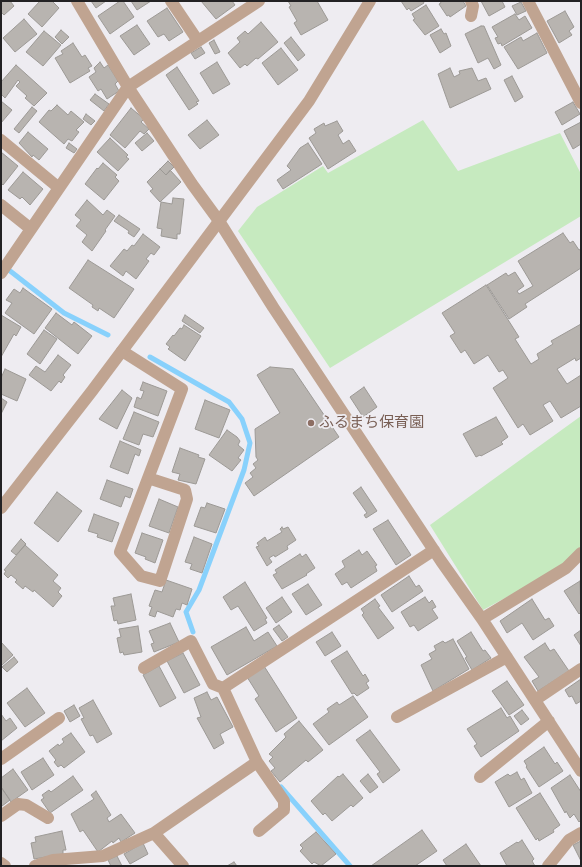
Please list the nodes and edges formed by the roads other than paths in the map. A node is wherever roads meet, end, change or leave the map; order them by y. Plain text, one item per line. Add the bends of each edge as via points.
1 (77, 1) edge
2 (171, 1) edge
3 (258, 1) edge
4 (370, 1) edge
5 (471, 1) edge
6 (528, 1) edge
7 (471, 16) dead end
8 (198, 41) junction
9 (128, 87) junction
10 (581, 103) edge
11 (1, 140) edge
12 (60, 188) junction
13 (1, 205) edge
14 (219, 221) junction
15 (31, 229) junction
16 (1, 273) edge
17 (122, 351) junction
18 (148, 478) junction
19 (1, 508) edge
20 (434, 550) junction
21 (581, 553) edge
22 (482, 619) junction
23 (507, 658) junction
24 (144, 668) dead end
25 (581, 669) edge
26 (223, 688) junction
27 (535, 700) junction
28 (397, 717) dead end
29 (59, 718) dead end
30 (549, 721) junction
31 (1, 758) edge
32 (257, 762) junction
33 (579, 764) edge
34 (480, 777) dead end
35 (1, 816) edge
36 (48, 818) dead end
37 (259, 831) dead end
38 (154, 833) junction
39 (581, 833) edge
40 (1, 863) edge
41 (5, 866) edge
42 (35, 866) edge
43 (183, 866) edge
44 (548, 866) edge

1 - 9 street
2 - 8 street
3 - 8 street
4 - 14 street via 310,101
5 - 7 street
6 - 10 street
8 - 9 street
9 - 12 street
9 - 14 street
11 - 12 street
12 - 15 street
13 - 15 street
14 - 17 street
14 - 20 street
15 - 16 street
17 - 18 street via 182,389
17 - 19 street
18 - 18 street via 120,552 141,576 160,581 186,499 185,490
20 - 22 street
20 - 26 street
21 - 22 street via 566,568
22 - 23 street
23 - 27 street
23 - 28 street
24 - 26 street via 191,641 213,684
25 - 27 street
26 - 32 street
27 - 30 street
29 - 31 street
30 - 33 street
30 - 34 street
32 - 37 street via 284,801 284,810
32 - 38 street
35 - 36 street via 18,804 26,805
38 - 42 street via 103,856 53,860
38 - 43 street
39 - 44 street via 569,840
40 - 41 street

